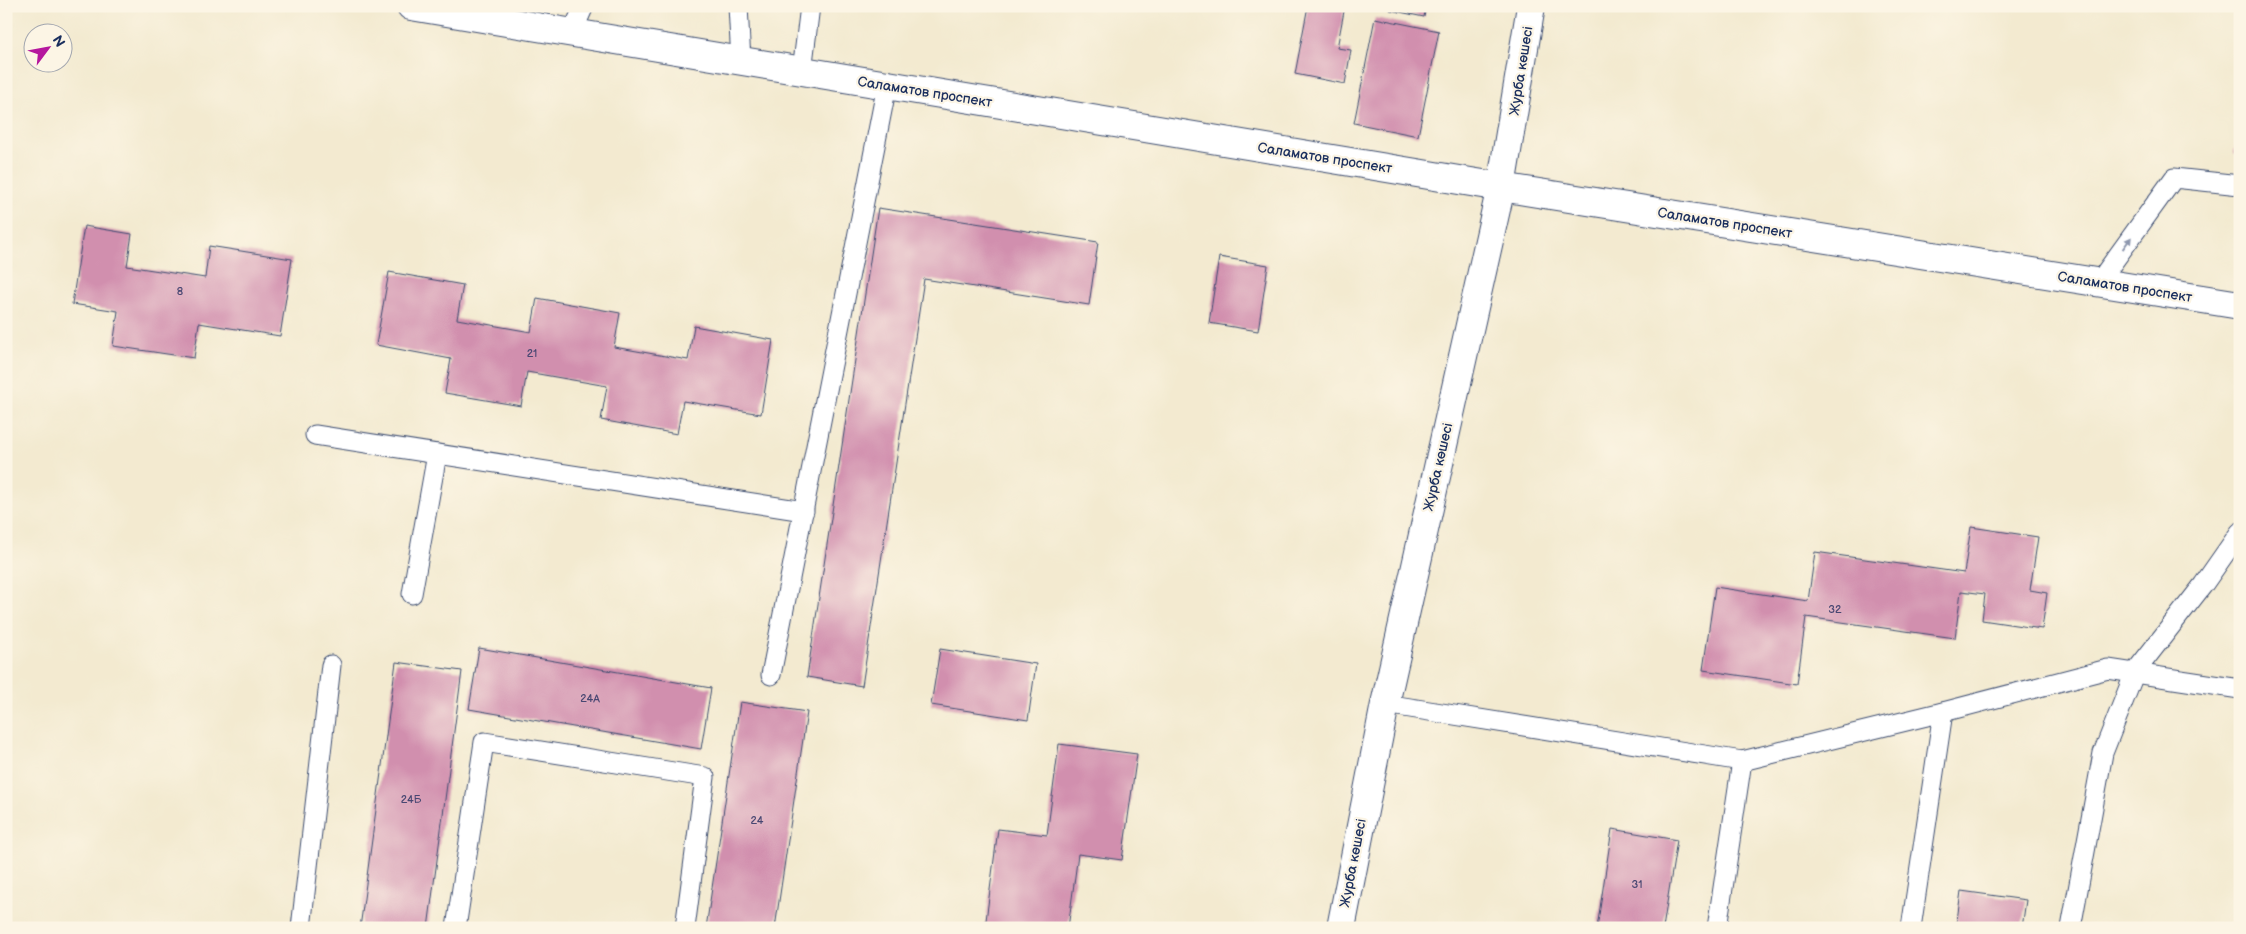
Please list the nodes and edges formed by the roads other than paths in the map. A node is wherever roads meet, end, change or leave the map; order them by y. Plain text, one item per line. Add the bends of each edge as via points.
1 (411, 6) edge
2 (584, 6) edge
3 (738, 6) edge
4 (810, 6) edge
5 (1532, 6) edge
6 (572, 33) junction
7 (741, 61) junction
8 (802, 71) junction
9 (887, 85) junction
10 (2240, 185) edge
11 (1501, 187) junction
12 (2098, 283) junction
13 (2240, 306) edge
14 (315, 435) dead end
15 (437, 454) junction
16 (804, 510) junction
17 (2240, 532) edge
18 (412, 594) dead end
19 (331, 665) dead end
20 (2135, 672) junction
21 (772, 675) dead end
22 (2240, 689) edge
23 (1385, 704) junction
24 (1943, 712) junction
25 (1742, 761) junction
26 (302, 928) edge
27 (456, 928) edge
28 (685, 928) edge
29 (1340, 928) edge
30 (1717, 928) edge
31 (1911, 928) edge
32 (2071, 928) edge

1 - 6 street, Саламатов проспект
2 - 6 lane
3 - 7 lane
4 - 8 lane
5 - 11 street, Журба көшесі
6 - 7 street, Саламатов проспект
7 - 8 street, Саламатов проспект
8 - 9 street, Саламатов проспект
9 - 11 street, Саламатов проспект
9 - 16 lane
12 -> 10 lane via 2174,178
11 - 12 street, Саламатов проспект
11 - 23 street, Журба көшесі
12 - 13 street, Саламатов проспект
14 - 15 lane
15 - 16 lane
15 - 18 lane
16 - 21 lane
17 - 20 lane
19 - 26 lane
20 - 22 lane
20 - 24 lane via 2108,669
20 - 32 lane via 2103,753
23 - 25 lane
23 - 29 street, Журба көшесі
24 - 25 lane
24 - 31 lane
25 - 30 lane
27 - 28 lane via 484,742 705,777

